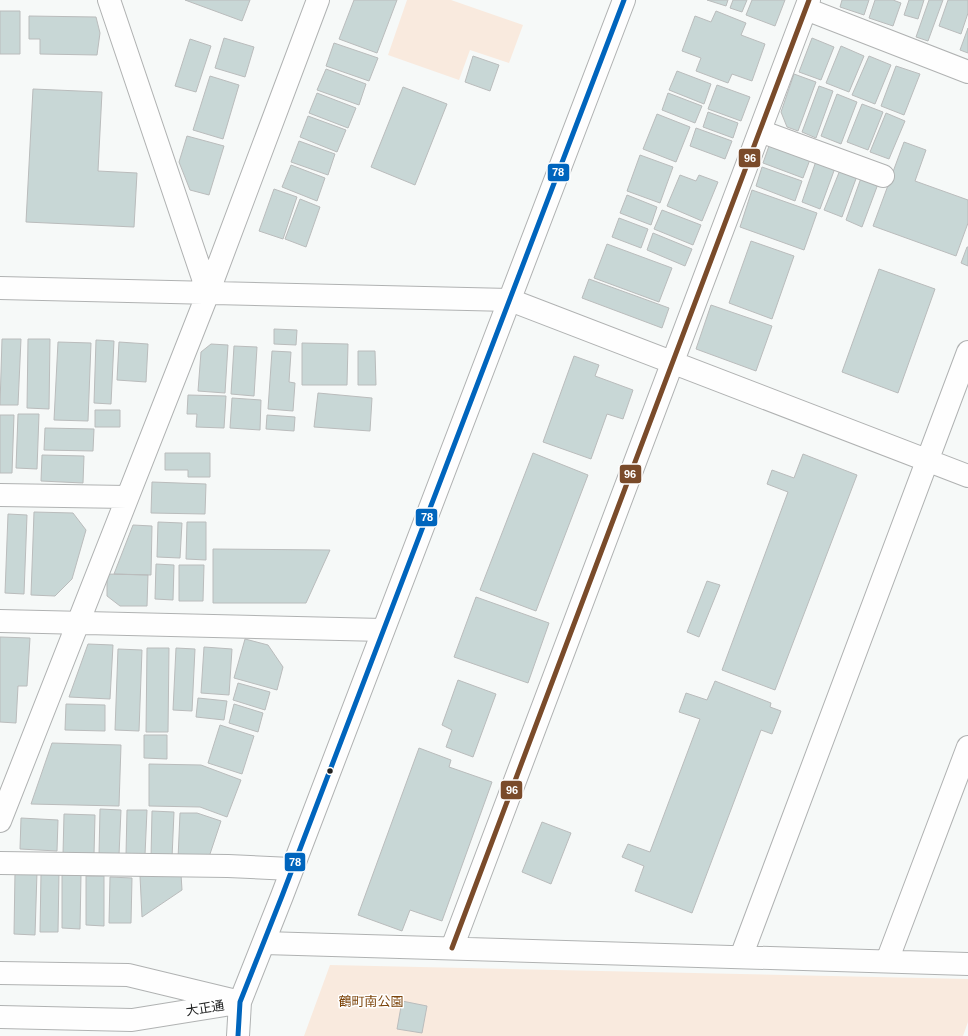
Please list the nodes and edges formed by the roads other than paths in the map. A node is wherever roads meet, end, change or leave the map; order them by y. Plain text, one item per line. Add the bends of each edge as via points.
1 (109, 0) edge
2 (318, 0) edge
3 (624, 0) edge
4 (808, 5) edge
5 (968, 72) edge
6 (760, 131) junction
7 (883, 176) dead end
8 (0, 288) edge
9 (208, 293) junction
10 (510, 300) junction
11 (968, 352) edge
12 (673, 363) junction
13 (927, 460) junction
14 (968, 476) edge
15 (0, 495) edge
16 (127, 497) junction
17 (0, 621) edge
18 (78, 622) junction
19 (383, 630) junction
20 (968, 747) edge
21 (0, 821) edge
22 (0, 863) edge
23 (291, 869) junction
24 (264, 943) junction
25 (452, 948) junction
26 (741, 957) junction
27 (887, 961) junction
28 (968, 964) edge
29 (0, 973) edge
30 (240, 1002) junction
31 (0, 1017) edge
32 (238, 1036) edge

1 - 9 street
2 - 9 street
3 - 10 street
4 - 5 street
4 - 6 street
6 - 7 street
6 - 12 street
8 - 9 street
9 - 10 street
9 - 16 street
10 - 12 street
10 - 19 street
11 - 13 street
12 - 13 street
12 - 25 street
13 - 14 street
13 - 26 street
15 - 16 street
16 - 18 street
17 - 18 street
18 - 19 street
18 - 21 street
19 - 23 street
20 - 27 street
22 - 23 street
23 - 24 street
24 - 25 street
24 - 30 street
25 - 26 street
26 - 27 street
27 - 28 street
29 - 30 street, 大正通 via 128,975
30 - 31 street, 大正通 via 132,1020
30 - 32 street

